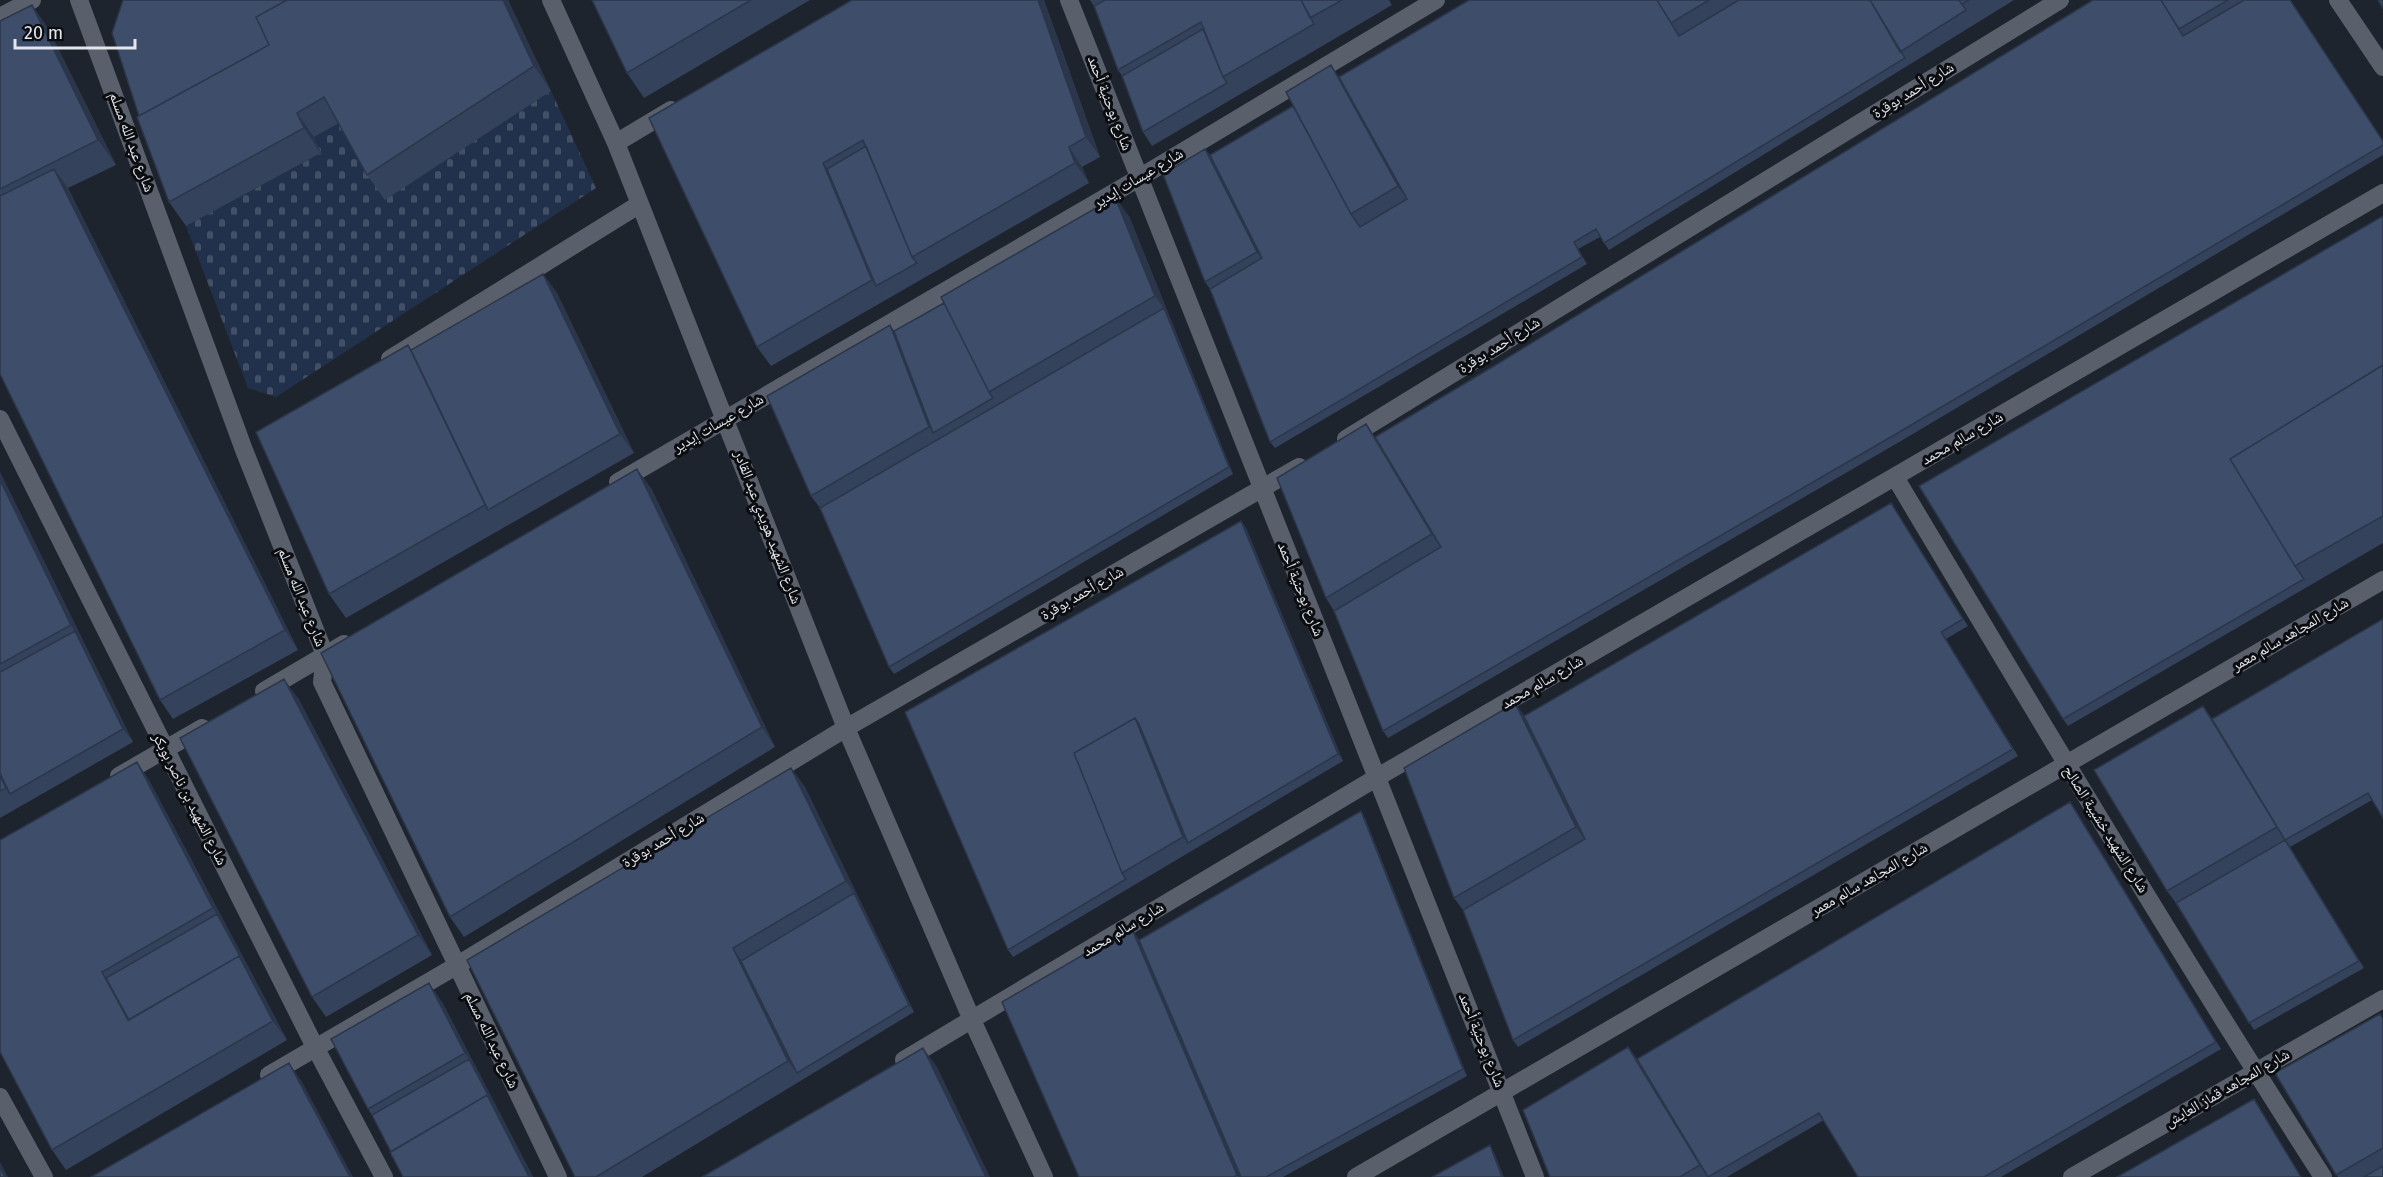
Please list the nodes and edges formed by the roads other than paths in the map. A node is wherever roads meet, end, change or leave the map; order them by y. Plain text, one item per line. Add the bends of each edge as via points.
1 (32, 0) edge
2 (79, 0) edge
3 (551, 0) edge
4 (1069, 0) edge
5 (1436, 0) edge
6 (2060, 0) edge
7 (2338, 0) edge
8 (0, 18) edge
9 (2383, 67) edge
10 (687, 101) edge
11 (616, 143) junction
12 (1139, 177) junction
13 (2383, 193) edge
14 (640, 204) junction
15 (376, 368) edge
16 (0, 419) edge
17 (726, 419) junction
18 (264, 437) edge
19 (1332, 447) edge
20 (244, 450) junction
21 (1312, 459) edge
22 (1895, 477) junction
23 (1262, 490) junction
24 (603, 492) edge
25 (2383, 580) edge
26 (356, 637) edge
27 (325, 655) junction
28 (245, 703) edge
29 (215, 721) edge
30 (846, 728) junction
31 (165, 750) junction
32 (2066, 764) junction
33 (1376, 778) junction
34 (103, 786) edge
35 (456, 966) junction
36 (2383, 999) edge
37 (972, 1020) junction
38 (315, 1047) junction
39 (890, 1068) edge
40 (2256, 1072) junction
41 (255, 1083) edge
42 (1503, 1092) junction
43 (0, 1096) edge
44 (44, 1177) edge
45 (384, 1177) edge
46 (558, 1177) edge
47 (1044, 1177) edge
48 (1356, 1177) edge
49 (1535, 1177) edge
50 (2072, 1177) edge
51 (2324, 1177) edge

1 - 8 street
2 - 20 street, شارع عبد الله مسلم
3 - 11 street, شارع الشهيد هويدي عبد القادر
4 - 12 street, شارع بوحنية أحمد
5 - 12 street, شارع عيسات إيدير
6 - 19 street, شارع أحمد بوقرة
7 - 9 street
10 - 11 street
11 - 14 street, شارع الشهيد هويدي عبد القادر
12 - 17 street, شارع عيسات إيدير
12 - 23 street, شارع بوحنية أحمد
13 - 22 street, شارع سالم محمد
14 - 15 street
14 - 17 street, شارع الشهيد هويدي عبد القادر
16 - 31 street, شارع الشهيد بن ناصر بوبكر
17 - 24 street, شارع عيسات إيدير
17 - 30 street, شارع الشهيد هويدي عبد القادر
18 - 20 street
20 - 27 street, شارع عبد الله مسلم
21 - 23 street, شارع أحمد بوقرة
22 - 32 street, شارع الشهيد خشيبة الصالح
22 - 33 street, شارع سالم محمد
23 - 30 street, شارع أحمد بوقرة
23 - 33 street, شارع بوحنية أحمد
25 - 32 street, شارع المجاهد سالم معمر
26 - 27 street
27 - 28 street
27 - 35 street, شارع عبد الله مسلم via 322,682
29 - 31 street
30 - 35 street, شارع أحمد بوقرة
30 - 37 street, شارع الشهيد هويدي عبد القادر
31 - 34 street
31 - 38 street, شارع الشهيد بن ناصر بوبكر
32 - 40 street, شارع الشهيد خشيبة الصالح
32 - 42 street, شارع المجاهد سالم معمر
33 - 37 street, شارع سالم محمد
33 - 42 street, شارع بوحنية أحمد
35 - 38 street, شارع أحمد بوقرة
35 - 46 street, شارع عبد الله مسلم
36 - 40 street, شارع المجاهد قماز العايش
37 - 39 street, شارع سالم محمد
37 - 47 street, شارع الشهيد هويدي عبد القادر
38 - 41 street, شارع أحمد بوقرة
38 - 45 street, شارع الشهيد بن ناصر بوبكر
40 - 50 street, شارع المجاهد قماز العايش
40 - 51 street, شارع الشهيد خشيبة الصالح
42 - 48 street, شارع المجاهد سالم معمر
42 - 49 street, شارع بوحنية أحمد
43 - 44 street

